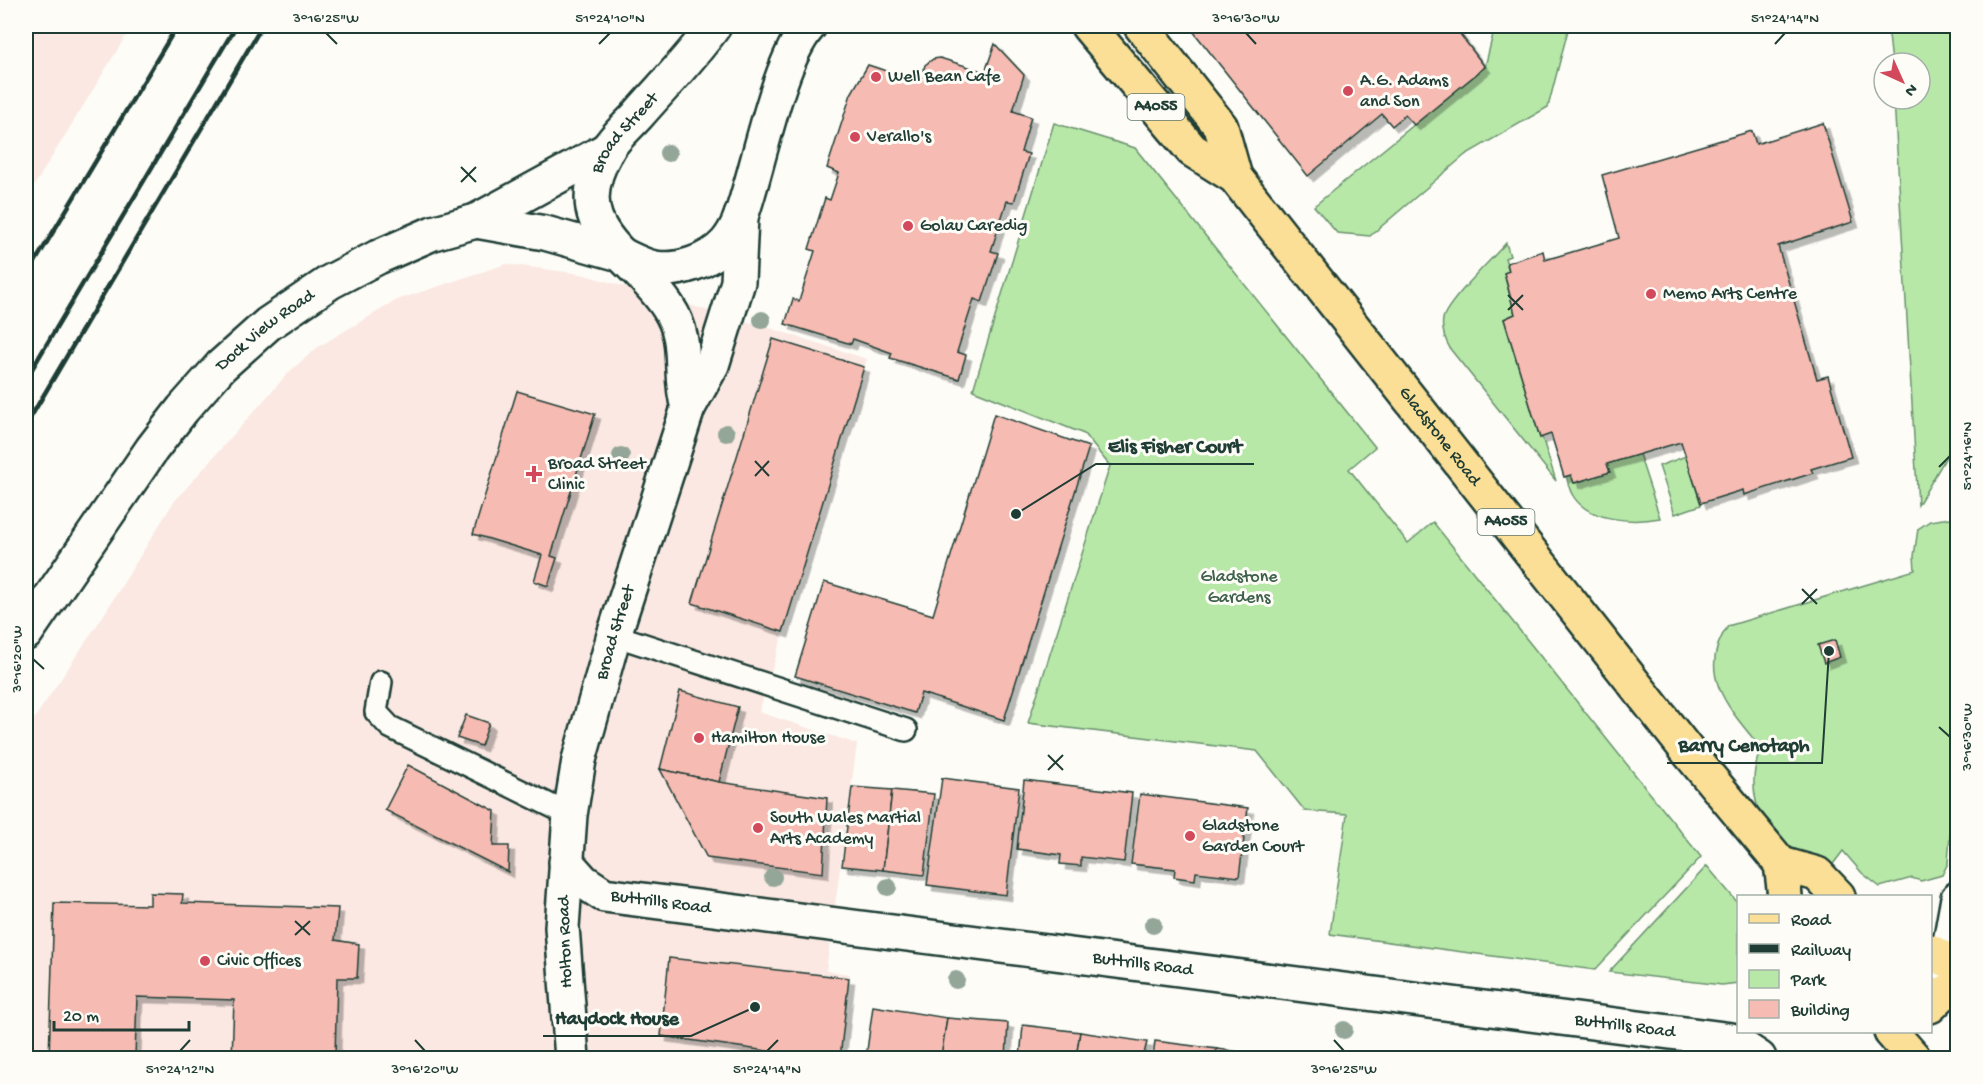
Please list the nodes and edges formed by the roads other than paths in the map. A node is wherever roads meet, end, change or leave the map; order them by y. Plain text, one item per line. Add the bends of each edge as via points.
1 (714, 26) edge
2 (809, 26) edge
3 (1088, 26) edge
4 (1141, 26) edge
5 (608, 149) junction
6 (1235, 177) junction
7 (741, 216) junction
8 (476, 221) junction
9 (620, 254) junction
10 (688, 408) junction
11 (26, 633) edge
12 (614, 634) junction
13 (381, 682) dead end
14 (906, 730) dead end
15 (570, 815) junction
16 (566, 862) junction
17 (1781, 864) junction
18 (1785, 895) edge
19 (1836, 895) edge
20 (1958, 898) edge
21 (1944, 977) edge
22 (1892, 1033) edge
23 (1736, 1036) edge
24 (1914, 1049) edge
25 (572, 1059) edge
26 (1759, 1059) edge

1 - 5 street, Broad Street
2 - 7 street, Broad Street via 800,36 789,62
3 - 6 main road, Gladstone Road / A4055 via 1192,150
4 - 6 main road, Gladstone Road / A4055 via 1221,127
5 - 8 street, Dock View Road
5 - 9 street, Broad Street via 594,180 592,201 595,221
6 - 17 main road, Gladstone Road / A4055
7 - 9 street, Broad Street via 726,243 693,263 654,268
7 - 10 street, Broad Street via 738,282 712,365
8 - 9 street via 545,233
8 - 11 street, Dock View Road via 433,233 330,282 268,324 221,366 152,449
9 - 10 street, Broad Street via 668,307 684,343 682,386
10 - 12 street, Broad Street
12 - 14 lane
12 - 15 street, Broad Street via 590,712
13 - 15 lane via 376,712 390,727
15 - 16 street, Broad Street
16 - 23 street, Buttrills Road via 583,881 604,895 648,902
16 - 25 street, Holton Road via 562,927
17 - 18 main road
17 - 19 main road via 1817,874
20 - 21 street
22 - 24 main road
23 - 26 street, Buttrills Road

